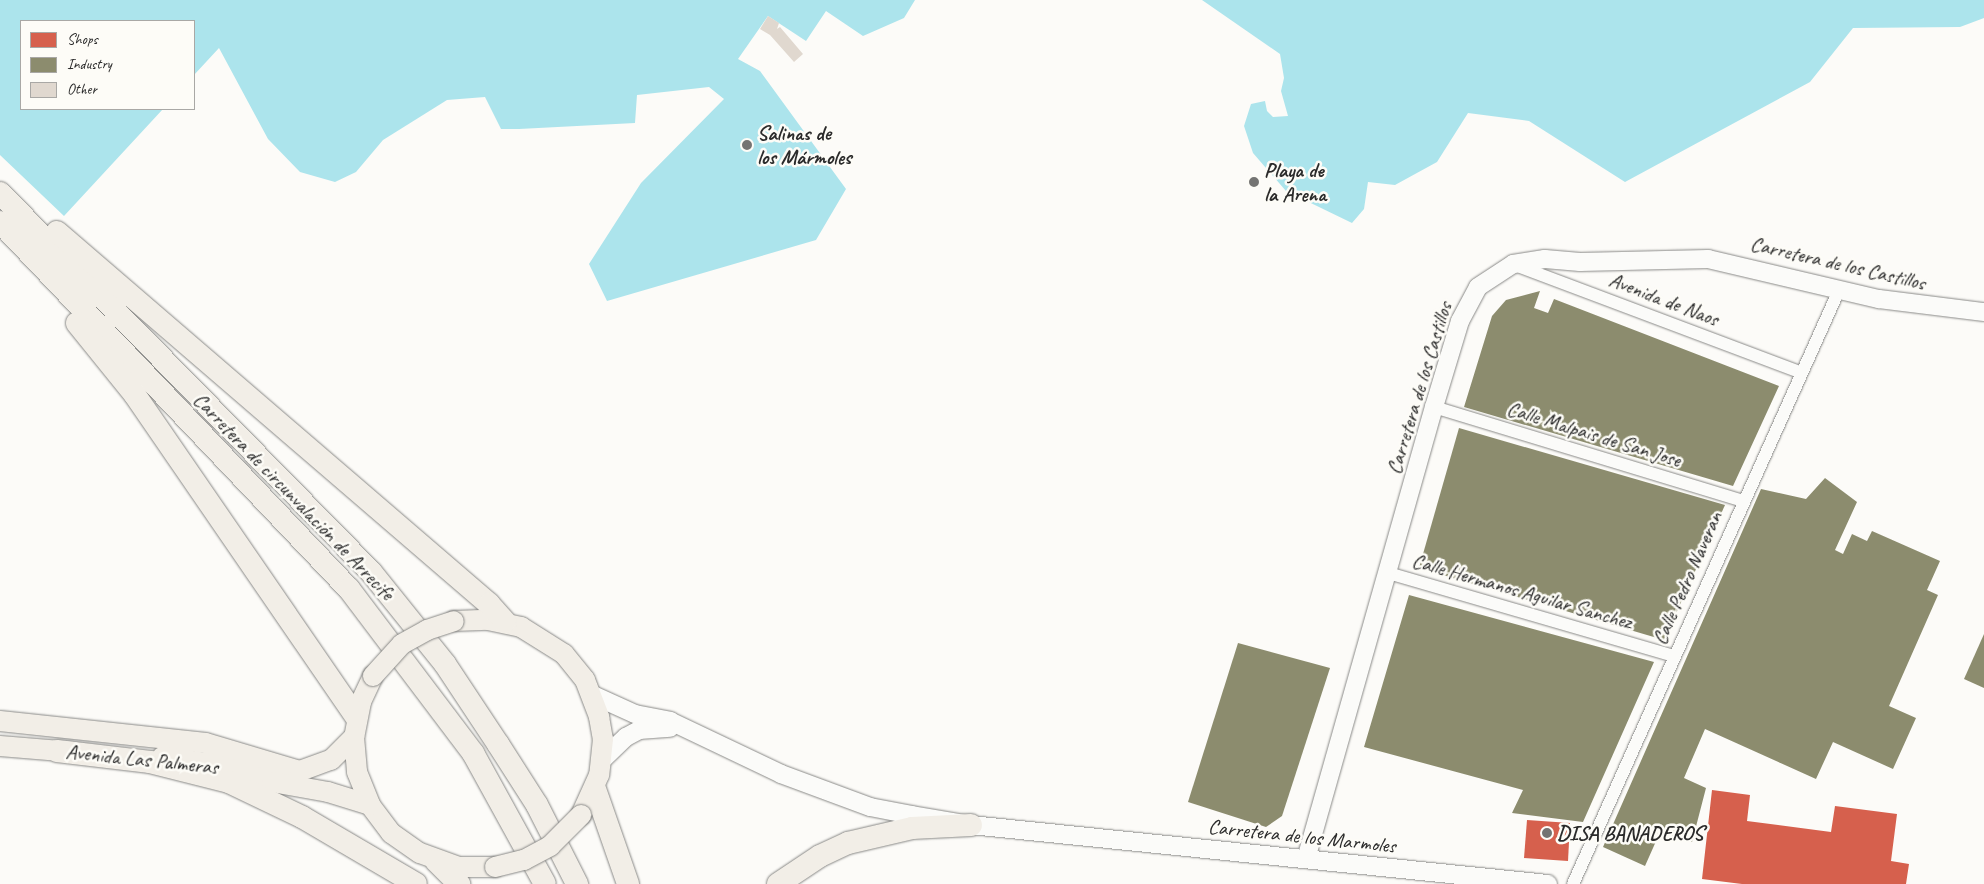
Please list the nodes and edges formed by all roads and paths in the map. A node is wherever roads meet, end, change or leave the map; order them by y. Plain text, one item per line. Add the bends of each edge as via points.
1 (0, 182) edge
2 (0, 193) edge
3 (0, 222) edge
4 (0, 240) edge
5 (1513, 264) junction
6 (1840, 288) junction
7 (1984, 312) edge
8 (1800, 372) junction
9 (1434, 407) junction
10 (1744, 501) junction
11 (1388, 573) junction
12 (505, 622) junction
13 (1674, 656) junction
14 (593, 695) junction
15 (0, 720) edge
16 (355, 727) junction
17 (690, 730) junction
18 (0, 746) edge
19 (57, 751) junction
20 (601, 761) junction
21 (594, 789) junction
22 (370, 805) junction
23 (971, 825) junction
24 (1306, 859) junction
25 (436, 861) junction
26 (1435, 872) junction
27 (1526, 883) edge
28 (416, 884) edge
29 (459, 884) edge
30 (545, 884) edge
31 (578, 884) edge
32 (628, 884) edge
33 (778, 884) edge
34 (1454, 884) edge
35 (1548, 884) edge
36 (1573, 884) edge

1 - 12 highway
2 - 31 highway, Carretera de circunvalación de Arrecife via 371,572 445,664 537,805
3 - 30 highway, Carretera de circunvalación de Arrecife via 349,588 473,753
4 - 16 highway via 85,332 135,395
5 - 6 main road, Carretera de los Castillos via 1545,259 1580,262 1708,258
5 - 8 street, Avenida de Naos
5 - 9 main road, Carretera de los Castillos via 1478,286 1468,302
6 - 7 main road, Carretera de los Castillos via 1888,300
6 - 8 street, Calle Pedro Naveran
8 - 10 street, Calle Pedro Naveran
9 - 10 street, Calle Malpais de San Jose
9 - 11 main road, Carretera de los Castillos
10 - 13 street, Calle Pedro Naveran
11 - 13 street, Calle Hermanos Aguilar Sanchez
11 - 24 main road, Carretera de los Castillos
12 - 14 main road via 536,634 564,654
12 - 16 main road, bridge via 454,621 408,640 373,676
13 - 36 street, Calle Pedro Naveran
14 - 17 main road, Carretera de los Marmoles via 622,710 670,720
14 - 20 main road via 603,739
15 - 16 main road, Avenida Las Palmeras via 206,743 300,771 331,760
16 - 22 main road via 357,772
17 - 20 main road via 656,727 639,730 622,740
17 - 23 main road, Carretera de los Marmoles via 781,774 870,807
18 - 19 main road, Avenida Las Palmeras
19 - 22 main road, Avenida Las Palmeras via 214,764 272,782 328,792
19 - 28 highway via 150,762 229,782 311,822
20 - 21 main road
21 - 25 main road, bridge via 581,815 550,846 524,860 496,867 471,868
21 - 32 highway
22 - 25 main road via 398,838
23 - 24 main road, Carretera de los Marmoles
23 - 33 highway via 912,828 848,843 820,856
24 - 26 main road, Carretera de los Marmoles
25 - 29 highway
26 - 27 main road, Carretera de los Marmoles
26 - 34 street
27 - 35 main road, Carretera de los Marmoles

